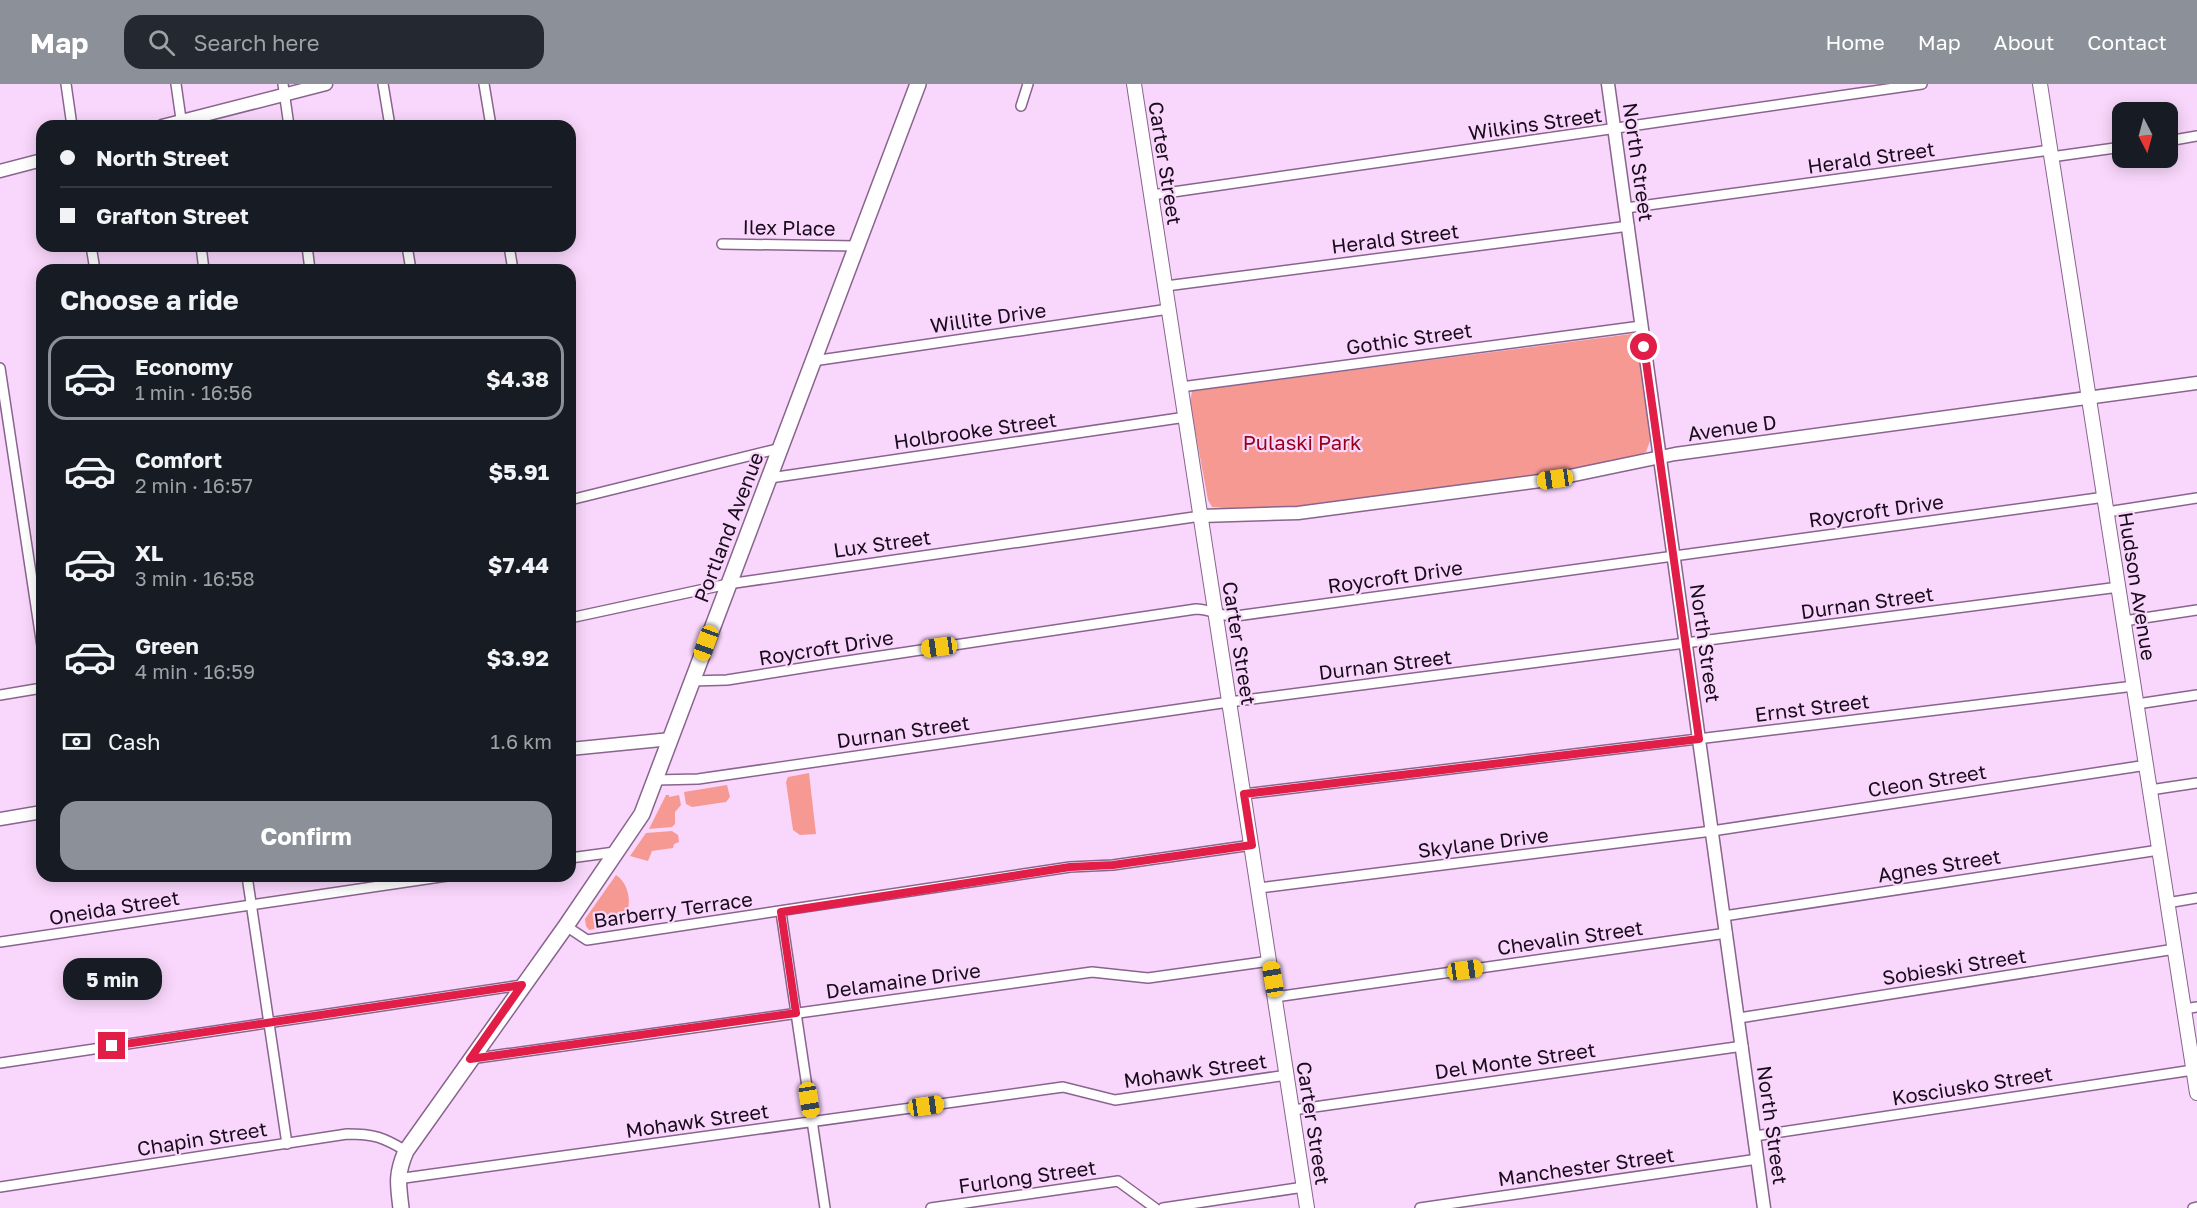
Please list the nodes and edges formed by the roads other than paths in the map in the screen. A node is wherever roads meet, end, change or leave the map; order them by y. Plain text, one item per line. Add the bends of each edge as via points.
1 (66, 84) edge
2 (176, 84) edge
3 (326, 84) edge
4 (383, 84) edge
5 (484, 84) edge
6 (918, 84) edge
7 (1029, 84) edge
8 (1134, 84) edge
9 (1608, 84) edge
10 (1922, 84) edge
11 (2040, 84) edge
12 (284, 89) edge
13 (1021, 106) dead end
14 (71, 120) edge
15 (182, 120) edge
16 (191, 120) edge
17 (288, 120) edge
18 (389, 120) edge
19 (490, 120) edge
20 (1615, 130) junction
21 (2197, 136) edge
22 (2178, 139) edge
23 (2112, 148) edge
24 (2050, 154) junction
25 (36, 162) edge
26 (0, 171) edge
27 (1152, 195) junction
28 (1626, 208) junction
29 (1629, 226) junction
30 (722, 244) dead end
31 (856, 246) junction
32 (1166, 286) junction
33 (1169, 309) junction
34 (1641, 326) junction
35 (813, 361) junction
36 (0, 368) edge
37 (2197, 383) edge
38 (1181, 387) junction
39 (2090, 398) junction
40 (1186, 417) junction
41 (781, 447) junction
42 (1659, 457) junction
43 (770, 478) junction
44 (2105, 497) junction
45 (576, 498) edge
46 (2197, 498) edge
47 (2107, 512) junction
48 (1201, 516) junction
49 (1674, 555) junction
50 (728, 584) junction
51 (2119, 587) junction
52 (36, 606) edge
53 (2197, 610) edge
54 (1215, 612) junction
55 (576, 617) edge
56 (2124, 621) junction
57 (1686, 644) junction
58 (692, 681) junction
59 (2134, 686) junction
60 (36, 689) edge
61 (0, 695) edge
62 (2197, 695) edge
63 (1229, 702) junction
64 (2137, 704) junction
65 (671, 739) junction
66 (1699, 739) junction
67 (576, 748) edge
68 (2147, 765) junction
69 (656, 780) junction
70 (2197, 783) edge
71 (2150, 790) junction
72 (1244, 794) junction
73 (36, 814) edge
74 (0, 819) edge
75 (1713, 831) junction
76 (1252, 845) junction
77 (2159, 850) junction
78 (615, 852) junction
79 (576, 857) edge
80 (248, 882) edge
81 (405, 882) edge
82 (1258, 888) junction
83 (2197, 898) edge
84 (2168, 903) junction
85 (252, 904) junction
86 (781, 912) junction
87 (1724, 916) junction
88 (566, 926) junction
89 (1727, 933) junction
90 (0, 942) edge
91 (2175, 950) junction
92 (1270, 961) junction
93 (522, 985) junction
94 (1275, 997) junction
95 (2190, 1008) edge
96 (796, 1013) junction
97 (1739, 1018) junction
98 (269, 1023) junction
99 (1743, 1046) junction
100 (470, 1059) junction
101 (0, 1063) edge
102 (2193, 1070) junction
103 (1287, 1075) junction
104 (2197, 1093) edge
105 (1293, 1110) junction
106 (812, 1122) junction
107 (1755, 1136) junction
108 (287, 1144) junction
109 (406, 1151) junction
110 (1758, 1159) junction
111 (397, 1179) junction
112 (0, 1187) edge
113 (1304, 1187) junction
114 (401, 1208) edge
115 (825, 1208) edge
116 (931, 1208) edge
117 (1155, 1208) edge
118 (1163, 1208) edge
119 (1307, 1208) edge
120 (1420, 1208) edge
121 (1764, 1208) edge

1 - 14 street
2 - 15 street
3 - 12 street
4 - 18 street
5 - 19 street
6 - 31 main road, Portland Avenue
7 - 13 street
8 - 27 main road, Carter Street
9 - 20 street, North Street
10 - 20 street, Wilkins Street
11 - 24 main road, Hudson Avenue
12 - 16 street
12 - 17 street
20 - 27 street, Wilkins Street
20 - 28 street, North Street
21 - 22 street
23 - 24 street, Herald Street
24 - 28 street, Herald Street
24 - 39 main road, Hudson Avenue
25 - 26 street
27 - 32 main road, Carter Street
28 - 29 street, North Street
29 - 32 street, Herald Street
29 - 34 street, North Street
30 - 31 street, Ilex Place
31 - 35 main road, Portland Avenue
32 - 33 main road, Carter Street
33 - 35 street, Willite Drive
33 - 38 main road, Carter Street
34 - 38 street, Gothic Street
34 - 42 street, North Street
35 - 41 main road, Portland Avenue
36 - 52 street
37 - 39 street, Avenue D
38 - 40 main road, Carter Street
39 - 42 street, Avenue D
39 - 44 main road, Hudson Avenue
40 - 43 street, Holbrooke Street
40 - 48 main road, Carter Street
41 - 43 main road, Portland Avenue
41 - 45 street
42 - 48 street, Avenue D via 1555,479 1338,508
42 - 49 street, North Street
43 - 50 main road, Portland Avenue
44 - 47 main road, Hudson Avenue
44 - 49 street, Roycroft Drive
46 - 47 street
47 - 51 main road, Hudson Avenue
48 - 50 street, Lux Street
48 - 54 main road, Carter Street
49 - 54 street, Roycroft Drive via 1236,616
49 - 57 street, North Street
50 - 55 street, Lux Street
50 - 58 main road, Portland Avenue
51 - 56 main road, Hudson Avenue
51 - 57 street, Durnan Street
53 - 56 street
54 - 58 street, Roycroft Drive via 1196,609 727,681
54 - 63 main road, Carter Street
56 - 59 main road, Hudson Avenue
57 - 63 street, Durnan Street
57 - 66 street, North Street
58 - 65 main road, Portland Avenue
59 - 64 main road, Hudson Avenue
59 - 66 street, Ernst Street
60 - 61 street
62 - 64 street
63 - 69 street, Durnan Street via 698,779
63 - 72 main road, Carter Street
64 - 68 main road, Hudson Avenue
65 - 67 street
65 - 69 main road, Portland Avenue
66 - 72 street, Ernst Street
66 - 75 street, North Street
68 - 71 main road, Hudson Avenue
68 - 75 street, Cleon Street
69 - 78 main road, Portland Avenue via 642,814
70 - 71 street
71 - 77 main road, Hudson Avenue
72 - 76 main road, Carter Street
73 - 74 street
75 - 82 street, Skylane Drive
75 - 87 street, North Street
76 - 82 main road, Carter Street
76 - 86 street, Barberry Terrace via 1113,865 1070,867
77 - 84 main road, Hudson Avenue
77 - 87 street, Agnes Street
78 - 79 street
78 - 88 main road, Portland Avenue
80 - 85 street
81 - 85 street, Oneida Street
82 - 92 main road, Carter Street
83 - 84 street
84 - 91 main road, Hudson Avenue
85 - 90 street, Oneida Street
85 - 98 street
86 - 88 street, Barberry Terrace via 587,939
86 - 96 street
87 - 89 street, North Street
88 - 93 main road, Portland Avenue
89 - 94 street, Chevalin Street
89 - 97 street, North Street
91 - 95 main road, Hudson Avenue
91 - 97 street, Sobieski Street
92 - 94 main road, Carter Street
92 - 96 street, Delamaine Drive via 1148,978 1092,972
93 - 98 street
93 - 100 main road, Portland Avenue
94 - 103 main road, Carter Street
95 - 102 main road, Hudson Avenue
96 - 100 street, Delamaine Drive
96 - 106 street
97 - 99 street, North Street
98 - 101 street
98 - 108 street
99 - 105 street, Del Monte Street
99 - 107 street, North Street
100 - 109 main road, Portland Avenue
102 - 104 main road, Hudson Avenue
102 - 107 street, Kosciusko Street
103 - 105 main road, Carter Street
103 - 106 street, Mohawk Street via 1115,1100 1063,1088
105 - 113 main road, Carter Street
106 - 111 street, Mohawk Street
106 - 115 street
107 - 110 street, North Street
108 - 109 street, Chapin Street via 370,1134
108 - 112 street, Chapin Street
109 - 111 main road, Portland Avenue
110 - 120 street, Manchester Street
110 - 121 street, North Street
111 - 114 main road, Portland Avenue
113 - 118 street
113 - 119 main road, Carter Street
116 - 117 street, Furlong Street via 1118,1181

